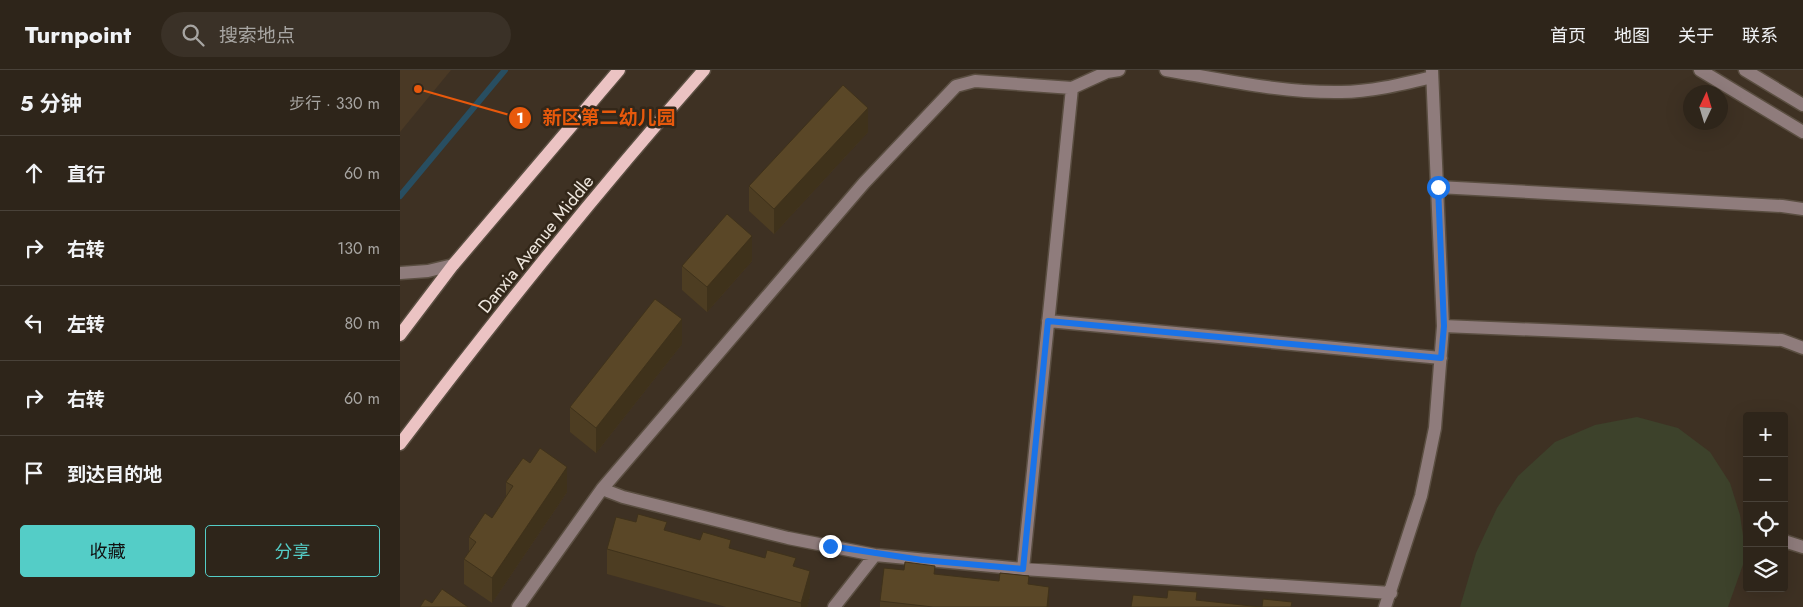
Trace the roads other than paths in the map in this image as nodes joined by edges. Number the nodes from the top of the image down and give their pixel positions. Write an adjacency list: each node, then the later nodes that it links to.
1 (619, 70): 13 (main road)
2 (704, 70): 20 (main road, Danxia Avenue Middle)
3 (1119, 70): 8 (street)
4 (1166, 70): 7 (street)
5 (1700, 70): 10 (street)
6 (1745, 70): 9 (street)
7 (1432, 74): 11 (street)
8 (1072, 88): 15 (street); 21 (street)
9 (1803, 105)
10 (1803, 132)
11 (1438, 187): 12 (street); 16 (street)
12 (1803, 210)
13 (453, 265): 14 (street); 17 (main road)
14 (400, 273)
15 (1048, 321): 19 (street); 25 (street)
16 (1444, 326): 18 (street); 19 (street)
17 (400, 335)
18 (1803, 348)
19 (1441, 358): 26 (street)
20 (400, 444)
21 (602, 489): 24 (street); 27 (street)
22 (1788, 542): 23 (street)
23 (1803, 547)
24 (875, 555): 25 (street); 28 (street)
25 (1023, 569): 26 (street)
26 (1391, 593): 29 (street)
27 (518, 607)
28 (834, 607)
29 (1385, 607)

